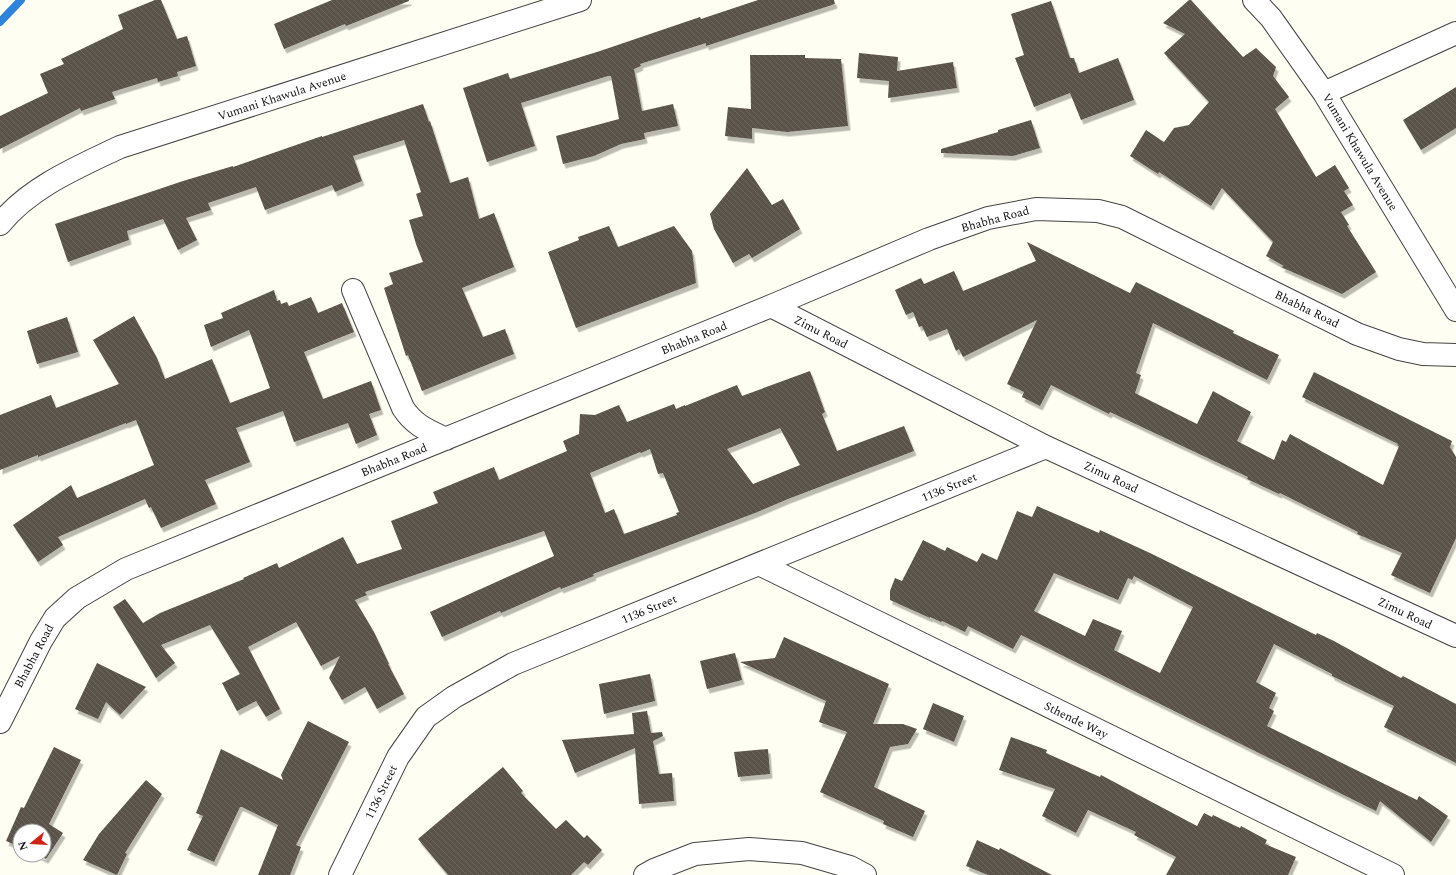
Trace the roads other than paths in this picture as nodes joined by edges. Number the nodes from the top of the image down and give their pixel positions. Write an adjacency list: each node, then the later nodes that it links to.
1 (580, 0): 5 (street, Vumani Khawula Avenue)
2 (1254, 0): 4 (street, Vumani Khawula Avenue)
3 (1456, 33): 4 (street)
4 (1324, 93): 8 (street, Vumani Khawula Avenue)
5 (0, 224)
6 (353, 290): 10 (street)
7 (771, 306): 9 (street, Bhabha Road); 10 (street, Bhabha Road); 11 (street, Zimu Road)
8 (1456, 310)
9 (1456, 355)
10 (446, 439): 14 (street, Bhabha Road)
11 (1046, 447): 12 (street, 1136 Street); 13 (street, Zimu Road)
12 (759, 564): 15 (street, 1136 Street); 18 (street, Sthende Way)
13 (1456, 636)
14 (2, 714)
15 (340, 875)
16 (645, 875): 17 (street)
17 (865, 875)
18 (1394, 875)

